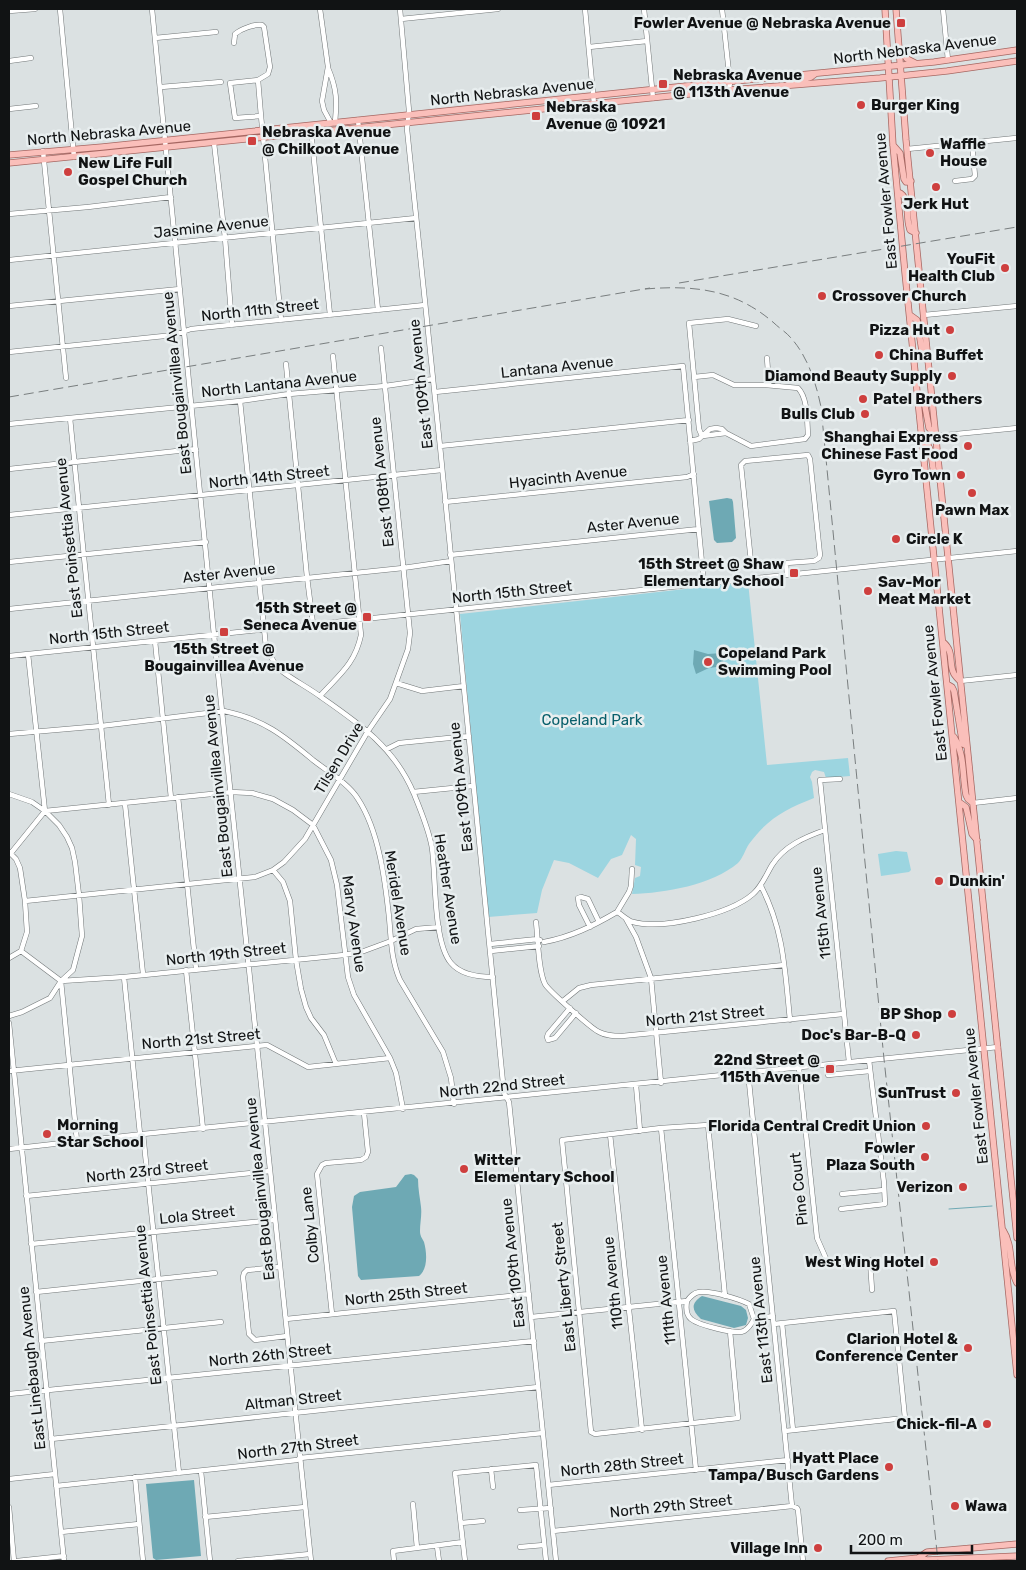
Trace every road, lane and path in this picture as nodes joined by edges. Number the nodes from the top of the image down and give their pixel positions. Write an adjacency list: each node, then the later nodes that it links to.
1 (35, 9): 13 (street)
2 (60, 9): 66 (street)
3 (152, 9): 16 (street, East Bougainvillea Avenue)
4 (320, 9): 29 (street)
5 (400, 9): 14 (street, East 109th Avenue)
6 (498, 9): 14 (street)
7 (585, 9): 19 (street)
8 (644, 9): 17 (street)
9 (722, 9): 36 (street)
10 (885, 9): 27 (main road, East Fowler Avenue)
11 (896, 9): 20 (main road, East Fowler Avenue)
12 (943, 9): 23 (street)
13 (9, 11)
14 (401, 19): 48 (street, East 109th Avenue)
15 (216, 32): 16 (street)
16 (155, 38): 38 (street, East Bougainvillea Avenue)
17 (647, 41): 19 (street); 39 (street)
18 (234, 43): 34 (street)
19 (589, 48): 42 (street)
20 (900, 49): 26 (main road); 28 (main road, East Fowler Avenue)
21 (1017, 50): 23 (main road, North Nebraska Avenue)
22 (31, 58): 24 (street)
23 (948, 60): 26 (main road, North Nebraska Avenue)
24 (9, 61)
25 (1017, 61): 31 (main road, North Nebraska Avenue)
26 (917, 64): 28 (main road, North Nebraska Avenue)
27 (888, 66): 28 (main road, North Nebraska Avenue); 30 (main road, North Nebraska Avenue); 33 (main road, East Fowler Avenue)
28 (901, 66): 32 (main road, East Fowler Avenue)
29 (328, 67): 52 (street); 52 (street)
30 (815, 73): 36 (main road, North Nebraska Avenue); 37 (main road)
31 (917, 74): 32 (main road, North Nebraska Avenue); 41 (main road)
32 (902, 76): 33 (main road, North Nebraska Avenue); 41 (main road, East Fowler Avenue)
33 (889, 77): 37 (main road, North Nebraska Avenue); 64 (main road, East Fowler Avenue)
34 (258, 80): 49 (street); 49 (street)
35 (221, 82): 38 (street)
36 (730, 82): 39 (main road, North Nebraska Avenue); 40 (street)
37 (783, 86): 40 (main road, North Nebraska Avenue)
38 (160, 87): 61 (street, East Bougainvillea Avenue)
39 (655, 89): 42 (main road, North Nebraska Avenue); 43 (main road)
40 (729, 90): 43 (main road, North Nebraska Avenue)
41 (903, 91): 67 (main road, East Fowler Avenue)
42 (594, 96): 44 (street); 46 (main road, North Nebraska Avenue)
43 (656, 97): 44 (main road, North Nebraska Avenue)
44 (594, 104): 50 (main road, North Nebraska Avenue)
45 (36, 106): 47 (street)
46 (475, 108): 48 (main road, North Nebraska Avenue); 50 (main road)
47 (9, 109)
48 (408, 115): 51 (main road, North Nebraska Avenue); 53 (street, East 109th Avenue)
49 (261, 116): 56 (street)
50 (476, 116): 53 (main road, North Nebraska Avenue)
51 (358, 120): 52 (main road, North Nebraska Avenue); 55 (street)
52 (333, 123): 54 (main road, North Nebraska Avenue)
53 (407, 123): 55 (main road, North Nebraska Avenue); 79 (street, East 109th Avenue)
54 (310, 125): 56 (main road, North Nebraska Avenue); 58 (street)
55 (359, 128): 58 (main road, North Nebraska Avenue); 80 (street)
56 (262, 130): 57 (main road, North Nebraska Avenue); 59 (street)
57 (235, 133): 61 (main road, North Nebraska Avenue); 62 (main road)
58 (311, 133): 59 (main road, North Nebraska Avenue); 81 (street)
59 (262, 138): 62 (main road, North Nebraska Avenue); 82 (street)
60 (1016, 138): 63 (street)
61 (166, 140): 65 (street, East Bougainvillea Avenue); 66 (main road, North Nebraska Avenue)
62 (214, 143): 65 (main road, North Nebraska Avenue); 84 (street)
63 (972, 143): 67 (street); 74 (street)
64 (893, 145): 73 (main road); 75 (main road, East Fowler Avenue)
65 (166, 148): 70 (main road, North Nebraska Avenue); 76 (street, East Bougainvillea Avenue)
66 (73, 149): 68 (main road, North Nebraska Avenue); 70 (street)
67 (907, 149): 73 (main road, East Fowler Avenue)
68 (43, 151): 69 (main road, North Nebraska Avenue); 71 (street)
69 (9, 155)
70 (74, 156): 71 (main road, North Nebraska Avenue)
71 (44, 159): 72 (main road, North Nebraska Avenue); 77 (street)
72 (9, 163)
73 (910, 181): 83 (main road, East Fowler Avenue)
74 (955, 181)
75 (898, 192): 83 (main road); 94 (main road, East Fowler Avenue)
76 (171, 197): 77 (street); 85 (street, East Bougainvillea Avenue)
77 (50, 210): 78 (street); 86 (street)
78 (9, 214)
79 (416, 218): 80 (street, Jasmine Avenue); 90 (street, East 109th Avenue)
80 (369, 223): 81 (street, Jasmine Avenue); 93 (street)
81 (320, 228): 82 (street, Jasmine Avenue); 95 (street)
82 (273, 233): 84 (street, Jasmine Avenue); 97 (street)
83 (916, 233): 96 (main road, East Fowler Avenue)
84 (225, 238): 85 (street, Jasmine Avenue); 98 (street)
85 (175, 243): 86 (street, Jasmine Avenue); 88 (street, East Bougainvillea Avenue)
86 (54, 255): 87 (street, Jasmine Avenue); 89 (street)
87 (9, 260)
88 (180, 288): 89 (street); 100 (street, East Bougainvillea Avenue)
89 (59, 301): 91 (street); 101 (street)
90 (425, 305): 93 (street, North 11th Street); 110 (street, East 109th Avenue)
91 (9, 306)
92 (1017, 306): 96 (street)
93 (378, 310): 95 (street, North 11th Street)
94 (910, 314): 105 (main road); 116 (main road, East Fowler Avenue)
95 (330, 315): 97 (street, North 11th Street)
96 (924, 316): 105 (main road, East Fowler Avenue)
97 (282, 320): 98 (street, North 11th Street)
98 (232, 325): 100 (street, North 11th Street)
99 (756, 326): 108 (street)
100 (184, 331): 101 (street, North 11th Street); 118 (street, East Bougainvillea Avenue)
101 (63, 347): 103 (street, North 11th Street); 109 (street)
102 (381, 348): 112 (street, East 108th Avenue)
103 (9, 352)
104 (333, 356): 113 (street)
105 (928, 357): 124 (main road, East Fowler Avenue)
106 (767, 358): 111 (street)
107 (286, 364): 115 (street)
108 (694, 377): 111 (street); 123 (street)
109 (66, 378)
110 (433, 379): 112 (street, North Lantana Avenue); 114 (street, East 109th Avenue)
111 (769, 385): 123 (street)
112 (384, 386): 113 (street, North Lantana Avenue); 133 (street, East 108th Avenue)
113 (336, 390): 115 (street, North Lantana Avenue); 134 (street)
114 (435, 392): 120 (street, Lantana Avenue); 127 (street, East 109th Avenue)
115 (289, 394): 117 (street, North Lantana Avenue); 136 (street)
116 (918, 395): 124 (main road); 125 (main road, East Fowler Avenue)
117 (240, 401): 118 (street, North Lantana Avenue); 137 (street, Heather Avenue)
118 (192, 406): 119 (street, North Lantana Avenue); 128 (street, East Bougainvillea Avenue)
119 (70, 418): 121 (street, North Lantana Avenue); 129 (street, East Poinsettia Avenue)
120 (689, 420): 126 (street); 127 (street)
121 (9, 424)
122 (1017, 428): 124 (street)
123 (702, 436): 126 (street)
124 (936, 436): 135 (main road, East Fowler Avenue)
125 (922, 439): 135 (main road); 148 (main road, East Fowler Avenue)
126 (690, 441): 132 (street)
127 (440, 446): 131 (street, East 109th Avenue)
128 (196, 449): 129 (street); 138 (street, East Bougainvillea Avenue)
129 (74, 462): 130 (street); 140 (street, East Poinsettia Avenue)
130 (9, 469)
131 (442, 470): 133 (street, North 14th Street); 139 (street, East 109th Avenue)
132 (694, 474): 139 (street, Hyacinth Avenue); 142 (street)
133 (394, 476): 134 (street, North 14th Street); 152 (street, East 108th Avenue)
134 (344, 481): 136 (street, North 14th Street); 153 (street)
135 (940, 481): 147 (main road, East Fowler Avenue)
136 (298, 486): 137 (street, North 14th Street); 155 (street)
137 (250, 491): 138 (street, North 14th Street); 156 (street, Heather Avenue)
138 (201, 496): 140 (street, North 14th Street); 143 (street, East Bougainvillea Avenue)
139 (445, 502): 146 (street, East 109th Avenue)
140 (79, 508): 141 (street, North 14th Street); 145 (street, East Poinsettia Avenue)
141 (9, 515)
142 (699, 529): 146 (street, Aster Avenue); 157 (street)
143 (206, 542): 145 (street); 158 (street, East Bougainvillea Avenue)
144 (1017, 551): 147 (street, North 15th Street)
145 (84, 554): 150 (street); 159 (street, East Poinsettia Avenue)
146 (450, 554): 149 (street, East 109th Avenue)
147 (948, 558): 148 (street, North 15th Street); 173 (main road, East Fowler Avenue)
148 (934, 560): 154 (street, North 15th Street); 168 (main road, East Fowler Avenue)
149 (451, 561): 152 (street, Aster Avenue); 161 (street, East 109th Avenue)
150 (9, 562)
151 (786, 563): 151 (street); 154 (street)
152 (402, 568): 153 (street, Aster Avenue); 162 (street, East 108th Avenue)
153 (354, 573): 155 (street, Aster Avenue); 163 (street)
154 (787, 575): 157 (street, North 15th Street)
155 (307, 577): 156 (street, Aster Avenue); 164 (street)
156 (258, 583): 158 (street, Aster Avenue); 165 (street, Heather Avenue)
157 (704, 584): 161 (street, North 15th Street)
158 (210, 588): 159 (street, Aster Avenue); 166 (street, East Bougainvillea Avenue)
159 (88, 600): 160 (street, Aster Avenue); 169 (street, East Poinsettia Avenue)
160 (9, 608)
161 (456, 610): 162 (street, North 15th Street); 176 (street, East 109th Avenue)
162 (408, 614): 163 (street, North 15th Street); 174 (street, Tilsen Drive)
163 (360, 619): 164 (street, North 15th Street); 177 (street)
164 (313, 624): 165 (street, North 15th Street)
165 (264, 629): 166 (street, North 15th Street); 177 (street, Heather Avenue)
166 (214, 635): 167 (street, North 15th Street); 178 (street, East Bougainvillea Avenue)
167 (155, 641): 169 (street, North 15th Street); 179 (street)
168 (943, 642): 173 (main road); 175 (main road, East Fowler Avenue)
169 (92, 647): 170 (street, North 15th Street); 180 (street, East Poinsettia Avenue)
170 (28, 654): 171 (street, North 15th Street); 182 (street)
171 (9, 656)
172 (1017, 675): 173 (street)
173 (960, 681): 186 (main road, East Fowler Avenue)
174 (396, 683): 176 (street); 181 (street, Tilsen Drive)
175 (947, 684): 184 (main road, East Fowler Avenue); 186 (main road)
176 (464, 686): 185 (street, East 109th Avenue)
177 (320, 696): 181 (street, Heather Avenue)
178 (224, 712): 179 (street, Meridel Avenue); 189 (street, Meridel Avenue); 191 (street, East Bougainvillea Avenue)
179 (164, 718): 180 (street, Meridel Avenue); 195 (street)
180 (101, 726): 182 (street, Meridel Avenue); 200 (street, East Poinsettia Avenue)
181 (368, 731): 187 (street, Heather Avenue); 189 (street, Tilsen Drive)
182 (36, 732): 183 (street, Meridel Avenue); 201 (street)
183 (9, 734)
184 (952, 735): 197 (main road, East Fowler Avenue); 198 (main road)
185 (469, 736): 187 (street); 190 (street, East 109th Avenue)
186 (967, 746): 198 (main road, East Fowler Avenue)
187 (387, 749): 192 (street, Heather Avenue)
188 (840, 779): 203 (street, 115th Avenue)
189 (339, 781): 202 (street, Tilsen Drive); 221 (street, Meridel Avenue)
190 (473, 786): 192 (street); 223 (street, East 109th Avenue)
191 (231, 792): 194 (street, Marvy Avenue); 202 (street, Marvy Avenue); 208 (street, East Bougainvillea Avenue)
192 (413, 792): 218 (street, Heather Avenue)
193 (9, 794): 201 (street)
194 (178, 797): 195 (street, Marvy Avenue); 209 (street)
195 (172, 798): 199 (street, Marvy Avenue)
196 (1017, 798): 198 (street)
197 (959, 802): 204 (main road); 249 (main road, East Fowler Avenue)
198 (973, 803): 204 (main road, East Fowler Avenue)
199 (125, 804): 200 (street, Marvy Avenue); 211 (street)
200 (109, 805): 201 (street, Marvy Avenue)
201 (45, 811): 205 (street); 212 (street)
202 (313, 825): 207 (street, Tilsen Drive); 227 (street, Marvy Avenue)
203 (825, 830): 210 (street); 242 (street, 115th Avenue)
204 (977, 840): 248 (main road, East Fowler Avenue)
205 (10, 853): 213 (street)
206 (632, 869): 214 (street)
207 (273, 870): 208 (street, Tilsen Drive); 229 (street)
208 (240, 878): 209 (street, Tilsen Drive); 230 (street, East Bougainvillea Avenue)
209 (187, 884): 211 (street, Tilsen Drive); 232 (street)
210 (761, 886): 215 (street); 231 (street)
211 (134, 889): 212 (street, Tilsen Drive); 234 (street)
212 (79, 895): 213 (street, Tilsen Drive); 238 (street)
213 (25, 900): 225 (street)
214 (617, 912): 215 (street); 217 (street)
215 (626, 919): 237 (street)
216 (536, 922): 220 (street, North 21st Street)
217 (599, 922): 219 (street); 219 (street)
218 (439, 927): 221 (street, North 19th Street); 236 (street, Heather Avenue)
219 (590, 927): 222 (street)
220 (538, 939): 222 (street); 223 (street); 224 (street, North 21st Street)
221 (391, 942): 227 (street, North 19th Street); 265 (street, Meridel Avenue)
222 (544, 942): 224 (street)
223 (490, 944): 226 (street, East 109th Avenue)
224 (539, 947): 226 (street); 239 (street, North 21st Street)
225 (21, 951): 228 (street); 238 (street)
226 (491, 952): 236 (street, East 109th Avenue)
227 (344, 954): 229 (street, North 19th Street); 252 (street, Marvy Avenue)
228 (9, 958)
229 (296, 960): 230 (street, North 19th Street); 255 (street)
230 (249, 964): 232 (street, North 19th Street); 247 (street, East Bougainvillea Avenue)
231 (784, 965): 237 (street); 244 (street)
232 (196, 969): 233 (street, North 19th Street)
233 (186, 970): 234 (street, North 19th Street); 250 (street)
234 (143, 974): 235 (street, North 19th Street)
235 (124, 977): 238 (street, North 19th Street); 251 (street, East Poinsettia Avenue)
236 (493, 977): 264 (street, East 109th Avenue)
237 (651, 978): 239 (street); 246 (street)
238 (61, 981): 243 (street); 256 (street)
239 (563, 1001): 240 (street, North 21st Street)
240 (570, 1008): 241 (street, North 21st Street); 241 (street)
241 (576, 1013): 246 (street, North 21st Street)
242 (844, 1014): 244 (street, North 21st Street); 254 (street, 115th Avenue)
243 (9, 1016)
244 (790, 1020): 246 (street, North 21st Street)
245 (9, 1023): 258 (street, East Linebaugh Avenue)
246 (656, 1032): 262 (street)
247 (258, 1046): 250 (street, North 21st Street); 255 (street, North 21st Street); 268 (street, East Bougainvillea Avenue)
248 (998, 1047): 249 (street, North 22nd Street); 286 (main road, East Fowler Avenue)
249 (984, 1048): 253 (street, North 22nd Street); 284 (main road, East Fowler Avenue)
250 (195, 1053): 251 (street, North 21st Street); 269 (street)
251 (132, 1058): 256 (street, North 21st Street); 272 (street, East Poinsettia Avenue)
252 (390, 1058): 255 (street, North 21st Street); 266 (street, Marvy Avenue)
253 (869, 1060): 254 (street, North 22nd Street); 259 (street)
254 (849, 1062): 257 (street, North 22nd Street)
255 (336, 1064)
256 (69, 1065): 258 (street, North 21st Street); 274 (street)
257 (799, 1068): 260 (street, North 22nd Street); 292 (street, Pine Court)
258 (11, 1070): 275 (street, East Linebaugh Avenue)
259 (870, 1071): 261 (street); 279 (street)
260 (748, 1072): 262 (street, North 22nd Street); 301 (street, East 113th Avenue)
261 (828, 1075)
262 (661, 1083): 263 (street, North 22nd Street)
263 (636, 1085): 264 (street, North 22nd Street); 271 (street)
264 (507, 1098): 265 (street, North 22nd Street); 294 (street, East 109th Avenue)
265 (454, 1104): 266 (street, North 22nd Street)
266 (403, 1109): 267 (street, North 22nd Street)
267 (364, 1113): 268 (street, North 22nd Street); 300 (street, Colby Lane)
268 (265, 1122): 269 (street, North 22nd Street); 277 (street, East Bougainvillea Avenue)
269 (203, 1128): 272 (street, North 22nd Street)
270 (661, 1128): 271 (street); 295 (street); 297 (street, 111th Avenue)
271 (640, 1131): 273 (street)
272 (141, 1134): 274 (street, North 22nd Street); 278 (street, East Poinsettia Avenue)
273 (610, 1134): 298 (street, 110th Avenue); 299 (street, East Liberty Street)
274 (77, 1141): 275 (street, North 22nd Street)
275 (21, 1148): 276 (street, North 22nd Street); 281 (street, East Linebaugh Avenue)
276 (9, 1149)
277 (270, 1171): 278 (street, North 23rd Street); 283 (street, East Bougainvillea Avenue)
278 (148, 1184): 281 (street, North 23rd Street); 285 (street, East Poinsettia Avenue)
279 (884, 1190): 280 (street); 282 (street)
280 (842, 1194)
281 (26, 1196): 287 (street, East Linebaugh Avenue)
282 (841, 1209)
283 (275, 1220): 285 (street, Lola Street); 288 (street, East Bougainvillea Avenue)
284 (1002, 1228): 291 (main road); 314 (main road, East Fowler Avenue)
285 (153, 1232): 287 (street, Lola Street); 290 (street, East Poinsettia Avenue)
286 (1017, 1238)
287 (31, 1244): 293 (street, East Linebaugh Avenue)
288 (280, 1267): 303 (street, East Bougainvillea Avenue); 310 (street)
289 (216, 1272): 290 (street)
290 (158, 1280): 293 (street); 308 (street, East Poinsettia Avenue)
291 (1017, 1283)
292 (872, 1290)
293 (36, 1292): 311 (street, East Linebaugh Avenue)
294 (529, 1294): 300 (street, North 25th Street); 302 (street, East 109th Avenue)
295 (725, 1296): 296 (street); 304 (street)
296 (686, 1301): 297 (street); 309 (street)
297 (678, 1302): 298 (street); 320 (street, 111th Avenue)
298 (628, 1306): 299 (street); 322 (street, 110th Avenue)
299 (579, 1312): 302 (street); 322 (street, East Liberty Street)
300 (332, 1314): 303 (street, North 25th Street)
301 (773, 1316): 304 (street); 307 (street, East 113th Avenue)
302 (532, 1317): 312 (street, East 109th Avenue)
303 (286, 1319): 310 (street, East Bougainvillea Avenue)
304 (754, 1319): 309 (street)
305 (221, 1322): 308 (street)
306 (782, 1323): 307 (street); 323 (street); 323 (street)
307 (774, 1324): 324 (street, East 113th Avenue)
308 (163, 1329): 311 (street); 315 (street, East Poinsettia Avenue)
309 (730, 1331): 320 (street)
310 (287, 1336): 313 (street, East Bougainvillea Avenue)
311 (41, 1341): 317 (street, East Linebaugh Avenue)
312 (534, 1341): 313 (street, North 26th Street); 316 (street, East 109th Avenue)
313 (290, 1366): 315 (street, North 26th Street); 319 (street, East Bougainvillea Avenue)
314 (1017, 1375)
315 (168, 1378): 317 (street, North 26th Street); 321 (street, East Poinsettia Avenue)
316 (538, 1387): 319 (street, Altman Street); 325 (street, East 109th Avenue)
317 (47, 1391): 318 (street, North 26th Street); 326 (street, East Linebaugh Avenue)
318 (9, 1394)
319 (296, 1413): 321 (street, Altman Street); 327 (street, East Bougainvillea Avenue)
320 (691, 1424): 322 (street); 330 (street, 111th Avenue)
321 (174, 1426): 326 (street, Altman Street); 332 (street, East Poinsettia Avenue)
322 (642, 1430)
323 (793, 1430): 324 (street)
324 (785, 1431): 328 (street, East 113th Avenue)
325 (543, 1433): 327 (street, North 27th Street); 336 (street, East 109th Avenue)
326 (52, 1439): 333 (street, East Linebaugh Avenue)
327 (300, 1458): 331 (street, North 27th Street); 342 (street, East Bougainvillea Avenue)
328 (788, 1460): 330 (street, North 28th Street); 340 (street, East 113th Avenue)
329 (491, 1469): 338 (street); 345 (street); 348 (street)
330 (696, 1470): 336 (street, North 28th Street)
331 (201, 1471): 332 (street, North 27th Street); 346 (street)
332 (179, 1473): 334 (street, North 27th Street)
333 (55, 1474): 335 (street); 337 (street, East Linebaugh Avenue)
334 (135, 1477): 337 (street, North 27th Street); 349 (street)
335 (9, 1479)
336 (548, 1485): 343 (street, East 109th Avenue)
337 (56, 1486): 351 (street, East Linebaugh Avenue)
338 (492, 1487)
339 (413, 1504): 357 (street)
340 (792, 1506): 350 (street, North 29th Street); 372 (street, East 113th Avenue)
341 (9, 1507): 362 (street)
342 (305, 1507): 346 (street); 358 (street, East Bougainvillea Avenue)
343 (551, 1508): 345 (street); 350 (street, East 109th Avenue)
344 (520, 1510): 345 (street)
345 (540, 1510): 353 (street)
346 (205, 1517): 364 (street)
347 (483, 1521): 348 (street)
348 (461, 1523): 352 (street)
349 (139, 1524): 351 (street); 363 (street)
350 (553, 1530): 371 (street, East 109th Avenue)
351 (61, 1532): 361 (street, East Linebaugh Avenue)
352 (463, 1542): 355 (street); 369 (street)
353 (544, 1544): 356 (street); 370 (street)
354 (1017, 1544): 360 (main road)
355 (437, 1546): 357 (street); 368 (street)
356 (520, 1547)
357 (418, 1548): 367 (street)
358 (310, 1554): 365 (street); 366 (street, East Bougainvillea Avenue)
359 (1017, 1556): 360 (main road)
360 (918, 1558): 373 (main road)
361 (64, 1559): 362 (street)
362 (16, 1561)
363 (143, 1561)
364 (210, 1561)
365 (238, 1561)
366 (311, 1561)
367 (394, 1561)
368 (439, 1561)
369 (465, 1561)
370 (546, 1561)
371 (556, 1561)
372 (803, 1561)
373 (888, 1561)

